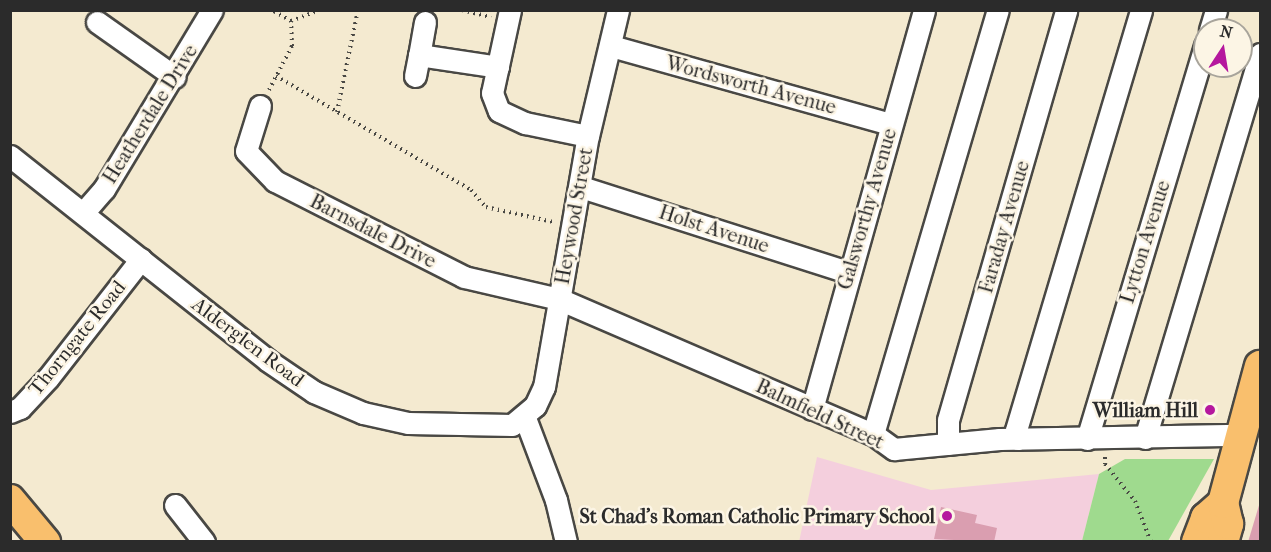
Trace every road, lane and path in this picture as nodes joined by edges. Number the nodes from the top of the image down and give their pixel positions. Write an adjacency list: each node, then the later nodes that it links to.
1 (212, 10): 21 (street, Heatherdale Drive)
2 (272, 10): 13 (path)
3 (320, 10): 13 (path)
4 (358, 10): 24 (path)
5 (462, 10): 11 (path)
6 (618, 10): 15 (street, Heywood Street)
7 (924, 10): 25 (street, Galsworthy Avenue)
8 (998, 10): 38 (street)
9 (1066, 10): 43 (street, Faraday Avenue)
10 (1141, 10): 42 (street)
11 (509, 15): 18 (street)
12 (97, 21): 21 (street)
13 (291, 21): 19 (path)
14 (425, 22): 17 (street)
15 (611, 46): 25 (street, Wordsworth Avenue); 26 (street, Heywood Street)
16 (1260, 54): 41 (street)
17 (420, 55): 18 (street); 20 (street)
18 (498, 68): 26 (street)
19 (276, 76): 23 (path); 24 (path)
20 (415, 76)
21 (175, 77): 29 (street, Heatherdale Drive)
22 (1196, 78): 40 (street, Lytton Avenue)
23 (260, 106): 33 (street, Barnsdale Drive)
24 (337, 111): 30 (path)
25 (891, 124): 32 (street, Galsworthy Avenue)
26 (588, 136): 28 (street, Heywood Street)
27 (10, 156): 29 (street, Alderglen Road)
28 (581, 187): 30 (street, Heywood Street); 32 (street, Holst Avenue)
29 (83, 213): 31 (street, Alderglen Road)
30 (571, 226): 33 (street, Heywood Street)
31 (141, 259): 36 (street, Thorngate Road); 37 (street, Alderglen Road)
32 (848, 272): 35 (street, Galsworthy Avenue)
33 (559, 299): 35 (street, Balmfield Street); 37 (street, Heywood Street)
34 (1259, 373): 39 (highway)
35 (812, 409): 38 (street, Balmfield Street)
36 (10, 412)
37 (525, 418): 49 (street)
38 (873, 434): 43 (street, Balmfield Street)
39 (1241, 435): 41 (street, Balmfield Street); 44 (highway)
40 (1096, 438): 41 (street, Balmfield Street); 42 (street, Balmfield Street); 50 (path)
41 (1145, 438)
42 (1018, 439): 43 (street, Balmfield Street)
43 (948, 444)
44 (1223, 503): 51 (highway); 52 (highway)
45 (175, 506): 48 (street)
46 (14, 510): 47 (highway)
47 (45, 542)
48 (204, 542)
49 (566, 542)
50 (1151, 542)
51 (1197, 542)
52 (1223, 542)

